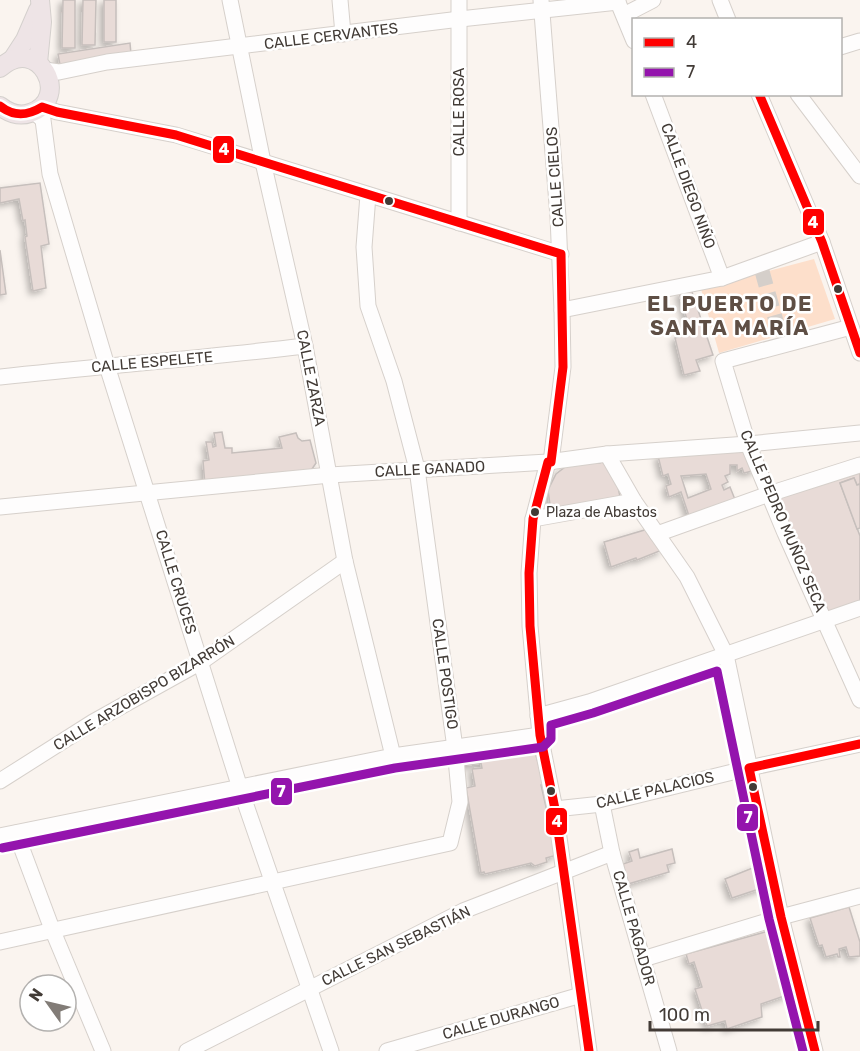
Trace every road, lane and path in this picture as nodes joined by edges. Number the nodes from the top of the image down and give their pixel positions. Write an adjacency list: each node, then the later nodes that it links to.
1 (230, 0): 15 (street, CALLE ZARZA)
2 (340, 0): 11 (street)
3 (459, 0): 10 (street, CALLE ROSA)
4 (653, 0): 8 (street)
5 (720, 0): 9 (street)
6 (40, 3): 16 (main road); 17 (main road)
7 (542, 6): 8 (street, CALLE CERVANTES); 10 (street, CALLE CERVANTES); 29 (street, CALLE CIELOS)
8 (620, 6): 12 (street)
9 (727, 18)
10 (460, 19): 11 (street, CALLE CERVANTES); 26 (street, CALLE ROSA)
11 (343, 34): 15 (street, CALLE CERVANTES)
12 (632, 38)
13 (860, 41): 14 (street)
14 (842, 46)
15 (239, 47): 17 (street, CALLE CERVANTES); 23 (street, CALLE ZARZA)
16 (6, 64): 17 (main road)
17 (41, 67): 22 (main road)
18 (654, 96): 31 (street, CALLE DIEGO NIÑO)
19 (760, 96): 27 (street)
20 (800, 96): 24 (street)
21 (0, 106): 22 (main road)
22 (38, 109): 23 (street); 38 (street, CALLE CRUCES)
23 (263, 162): 25 (street); 36 (street, CALLE ZARZA)
24 (860, 176)
25 (368, 195): 26 (street); 45 (street, CALLE POSTIGO)
26 (459, 223): 29 (street)
27 (822, 242): 28 (street); 33 (street)
28 (799, 250): 30 (street); 31 (street)
29 (561, 254): 32 (street, CALLE CIELOS)
30 (762, 271)
31 (722, 278): 32 (street)
32 (562, 310): 43 (street, CALLE CIELOS)
33 (851, 327): 34 (street, CALLE PEDRO MUÑOZ SECA); 37 (street)
34 (830, 333): 35 (street); 41 (street, CALLE PEDRO MUÑOZ SECA)
35 (781, 339)
36 (305, 346): 38 (street, CALLE ESPELETE); 46 (street, CALLE ZARZA)
37 (860, 353)
38 (107, 366): 39 (street, CALLE ESPELETE); 47 (street, CALLE CRUCES)
39 (0, 377)
40 (860, 433): 41 (street, CALLE GANADO)
41 (748, 444): 42 (street, CALLE GANADO); 48 (street, CALLE PEDRO MUÑOZ SECA)
42 (607, 454): 43 (street, CALLE GANADO); 49 (street)
43 (550, 462): 45 (street, CALLE GANADO); 51 (street, CALLE CIELOS)
44 (860, 465): 48 (street)
45 (417, 469): 46 (street, CALLE GANADO); 62 (street, CALLE POSTIGO)
46 (330, 476): 47 (street, CALLE GANADO); 53 (street, CALLE ZARZA)
47 (148, 493): 50 (street, CALLE GANADO); 57 (street, CALLE CRUCES)
48 (769, 494): 52 (street); 55 (street, CALLE PEDRO MUÑOZ SECA)
49 (634, 501): 51 (street); 52 (street)
50 (0, 507)
51 (533, 519): 59 (street, CALLE CIELOS)
52 (657, 534): 56 (street)
53 (345, 561): 57 (street, CALLE ARZOBISPO BIZARRÓN); 63 (street, CALLE ZARZA)
54 (860, 608): 55 (street)
55 (825, 620): 56 (street); 58 (street, CALLE PEDRO MUÑOZ SECA)
56 (726, 655): 59 (street); 64 (street)
57 (201, 662): 65 (street, CALLE ARZOBISPO BIZARRÓN); 66 (street, CALLE CRUCES)
58 (860, 700)
59 (538, 716): 60 (street, CALLE CIELOS)
60 (540, 735): 62 (street); 68 (street, CALLE CIELOS)
61 (860, 744): 64 (street, CALLE PALACIOS)
62 (455, 748): 63 (street); 73 (street, CALLE POSTIGO)
63 (393, 756): 66 (street)
64 (749, 768): 67 (street, CALLE PALACIOS); 75 (street)
65 (1, 779)
66 (240, 788): 69 (street); 73 (street, CALLE CRUCES)
67 (602, 804): 68 (street, CALLE PALACIOS); 71 (street, CALLE PAGADOR)
68 (555, 809): 72 (street, CALLE CIELOS)
69 (16, 833): 70 (street); 76 (street)
70 (0, 836)
71 (612, 853): 72 (street, CALLE SAN SEBASTIÁN); 78 (street, CALLE PAGADOR)
72 (564, 873): 79 (street, CALLE SAN SEBASTIÁN); 80 (street, CALLE CIELOS)
73 (273, 883): 76 (street, CALLE POSTIGO); 79 (street, CALLE CRUCES)
74 (860, 896): 75 (street)
75 (781, 917): 78 (street); 87 (street)
76 (52, 929): 77 (street, CALLE POSTIGO); 82 (street)
77 (0, 942)
78 (643, 959): 86 (street, CALLE PAGADOR)
79 (308, 990): 83 (street, CALLE SAN SEBASTIÁN); 84 (street, CALLE CRUCES)
80 (581, 996): 81 (street, CALLE DURANGO); 85 (street, CALLE CIELOS)
81 (397, 1050)
82 (104, 1051)
83 (187, 1051)
84 (331, 1051)
85 (589, 1051)
86 (669, 1051)
87 (815, 1051)

